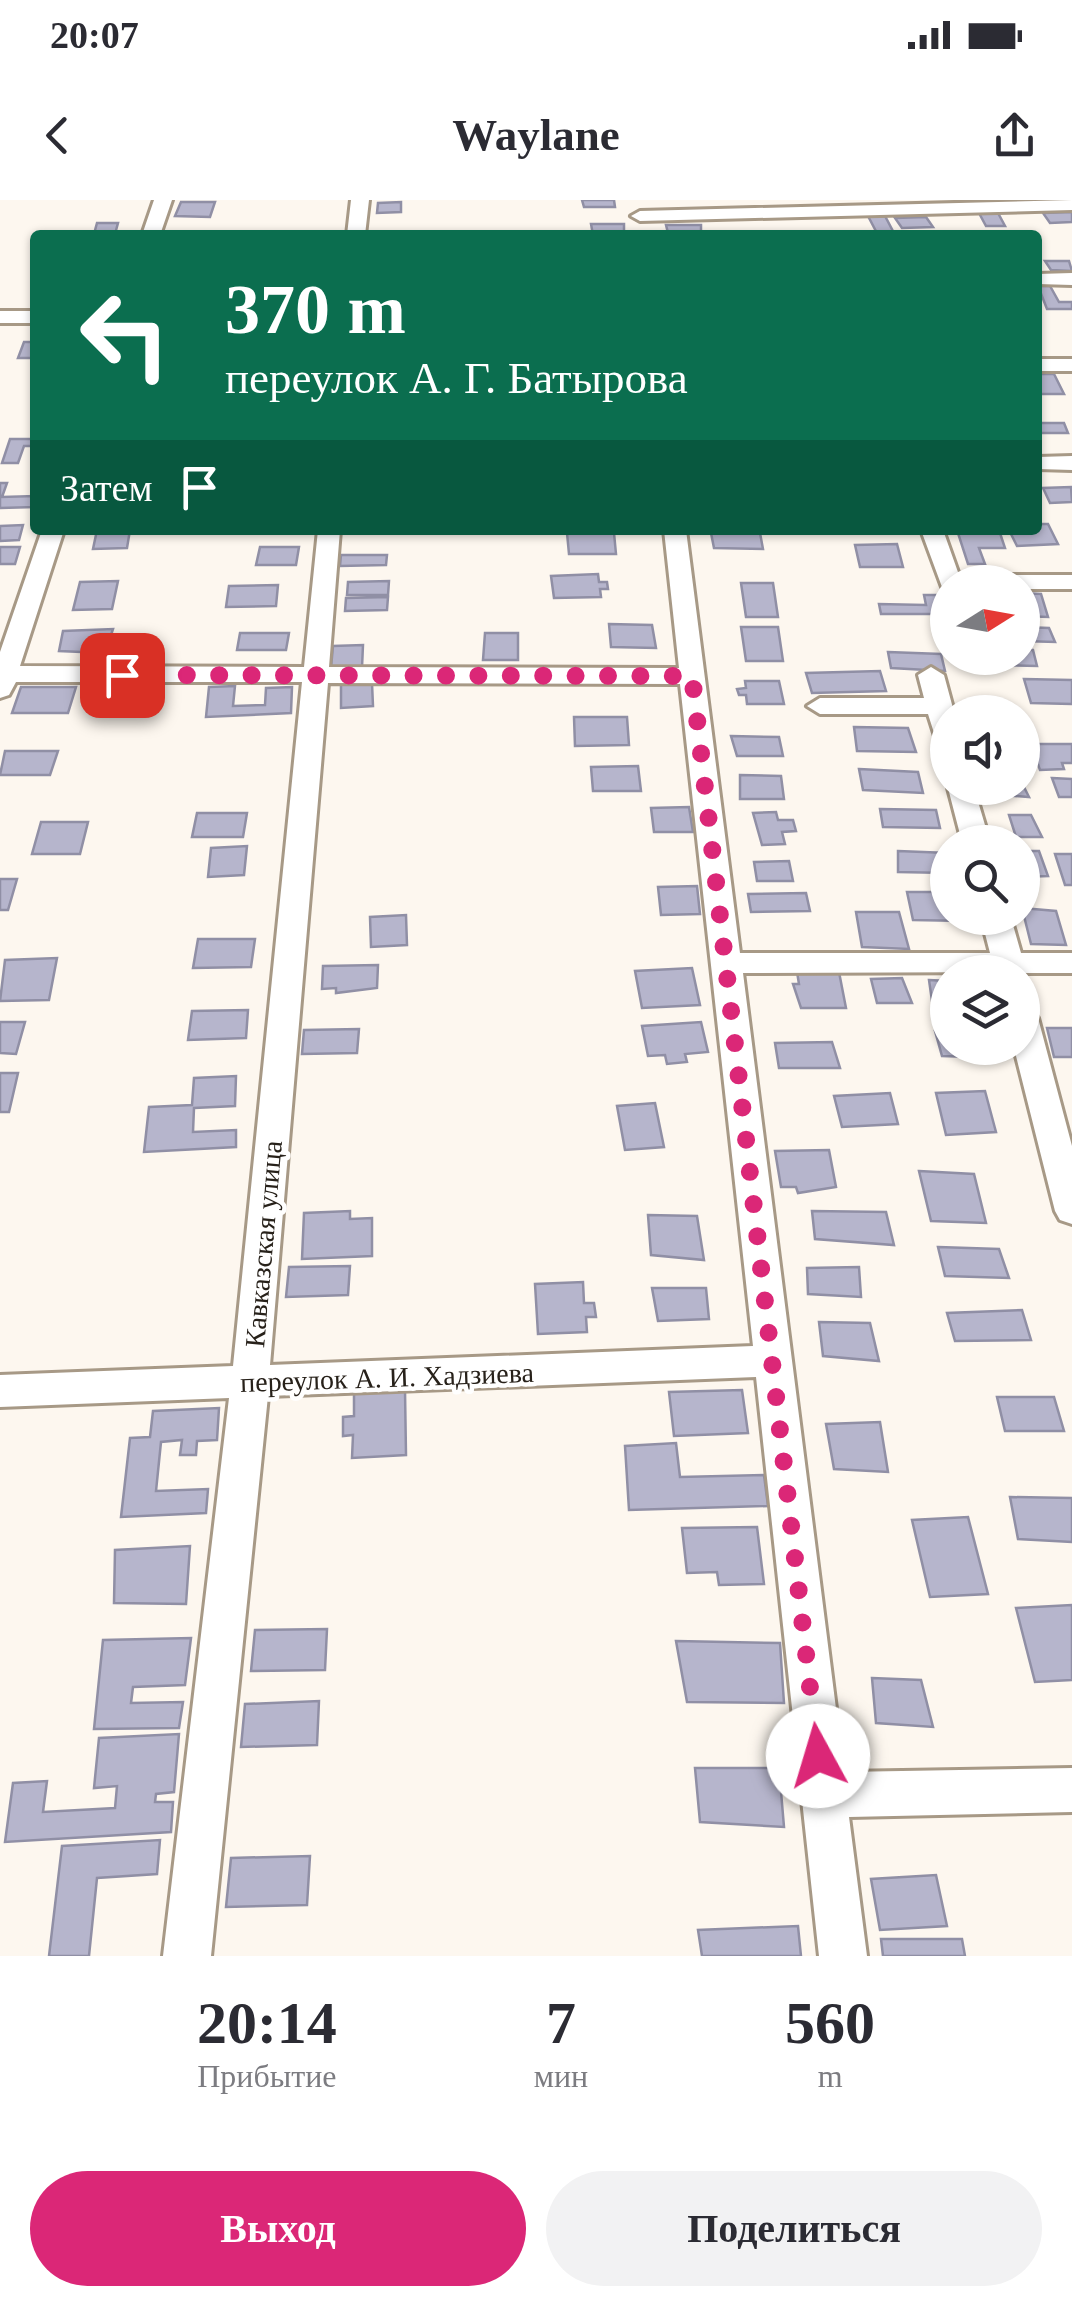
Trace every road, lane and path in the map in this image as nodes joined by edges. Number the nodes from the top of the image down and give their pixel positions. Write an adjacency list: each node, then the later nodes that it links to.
1 (162, 200): 6 (street)
2 (360, 200): 7 (street)
3 (817, 205): 4 (street); 5 (street); 8 (street)
4 (1072, 205)
5 (638, 208)
6 (153, 230)
7 (357, 230)
8 (825, 230)
9 (1072, 279): 10 (street)
10 (1042, 280)
11 (0, 317): 12 (street)
12 (30, 317)
13 (1042, 365): 14 (street)
14 (1072, 365)
15 (1042, 462): 16 (street)
16 (1072, 462)
17 (52, 535): 26 (street)
18 (328, 535): 25 (street, Кавказская улица)
19 (676, 535): 24 (street)
20 (934, 535): 21 (street)
21 (944, 565)
22 (1040, 587): 23 (street)
23 (1069, 589)
24 (692, 676): 25 (street); 29 (street)
25 (316, 677): 26 (street); 36 (street, Кавказская улица)
26 (3, 682)
27 (820, 706): 28 (street)
28 (930, 706)
29 (728, 963): 32 (street); 35 (street)
30 (1072, 964): 31 (street)
31 (1040, 966)
32 (930, 967)
33 (1035, 1065): 34 (street)
34 (1069, 1192)
35 (774, 1361): 36 (street, переулок А. И. Хадзиева); 39 (street)
36 (250, 1384): 37 (street, переулок А. И. Хадзиева); 40 (street, Кавказская улица)
37 (0, 1391)
38 (1072, 1790): 39 (street)
39 (823, 1795): 41 (street)
40 (187, 1956)
41 (842, 1956)

